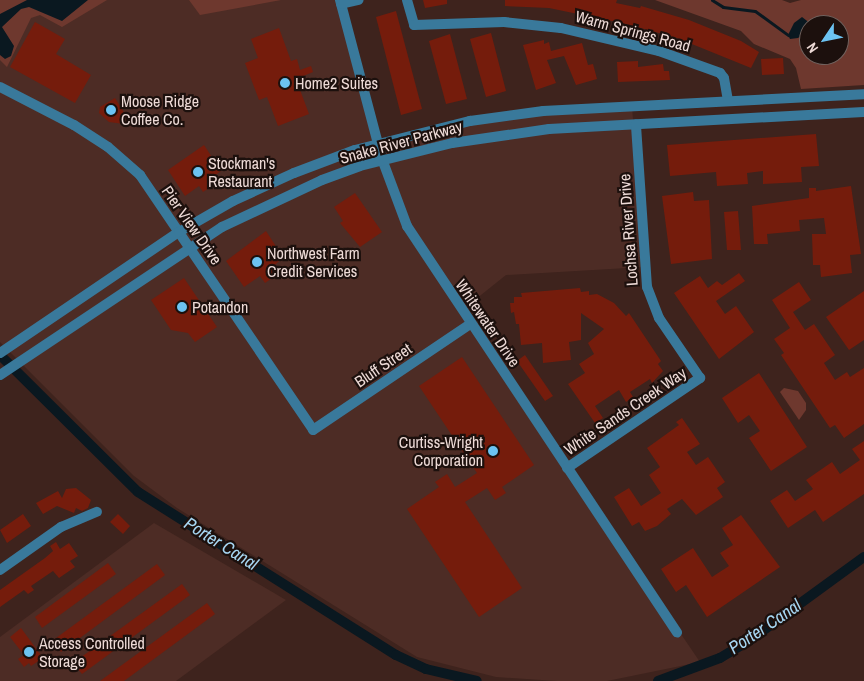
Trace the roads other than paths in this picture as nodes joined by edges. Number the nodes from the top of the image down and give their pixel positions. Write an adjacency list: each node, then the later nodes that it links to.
1 (359, 0): 3 (street)
2 (407, 0): 6 (street, Warm Springs Road)
3 (341, 2): 9 (street, Whitewater Drive)
4 (0, 87): 11 (street, Pier View Drive)
5 (864, 94): 6 (street, Snake River Parkway)
6 (728, 100): 9 (street, Snake River Parkway)
7 (864, 112): 8 (street, Snake River Parkway)
8 (636, 124): 10 (street, Snake River Parkway); 16 (street, Lochsa River Drive)
9 (378, 144): 10 (street, Whitewater Drive); 11 (street, Snake River Parkway)
10 (382, 160): 12 (street, Snake River Parkway); 13 (street, Whitewater Drive)
11 (180, 232): 12 (street, Pier View Drive); 14 (street, Snake River Parkway)
12 (190, 246): 15 (street, Snake River Parkway); 17 (street, Pier View Drive)
13 (470, 324): 17 (street, Bluff Street); 18 (street, Whitewater Drive)
14 (4, 350)
15 (2, 373)
16 (700, 378): 18 (street, White Sands Creek Way)
17 (312, 430)
18 (567, 468): 21 (street, Whitewater Drive)
19 (97, 512): 20 (street)
20 (0, 570)
21 (677, 632)

